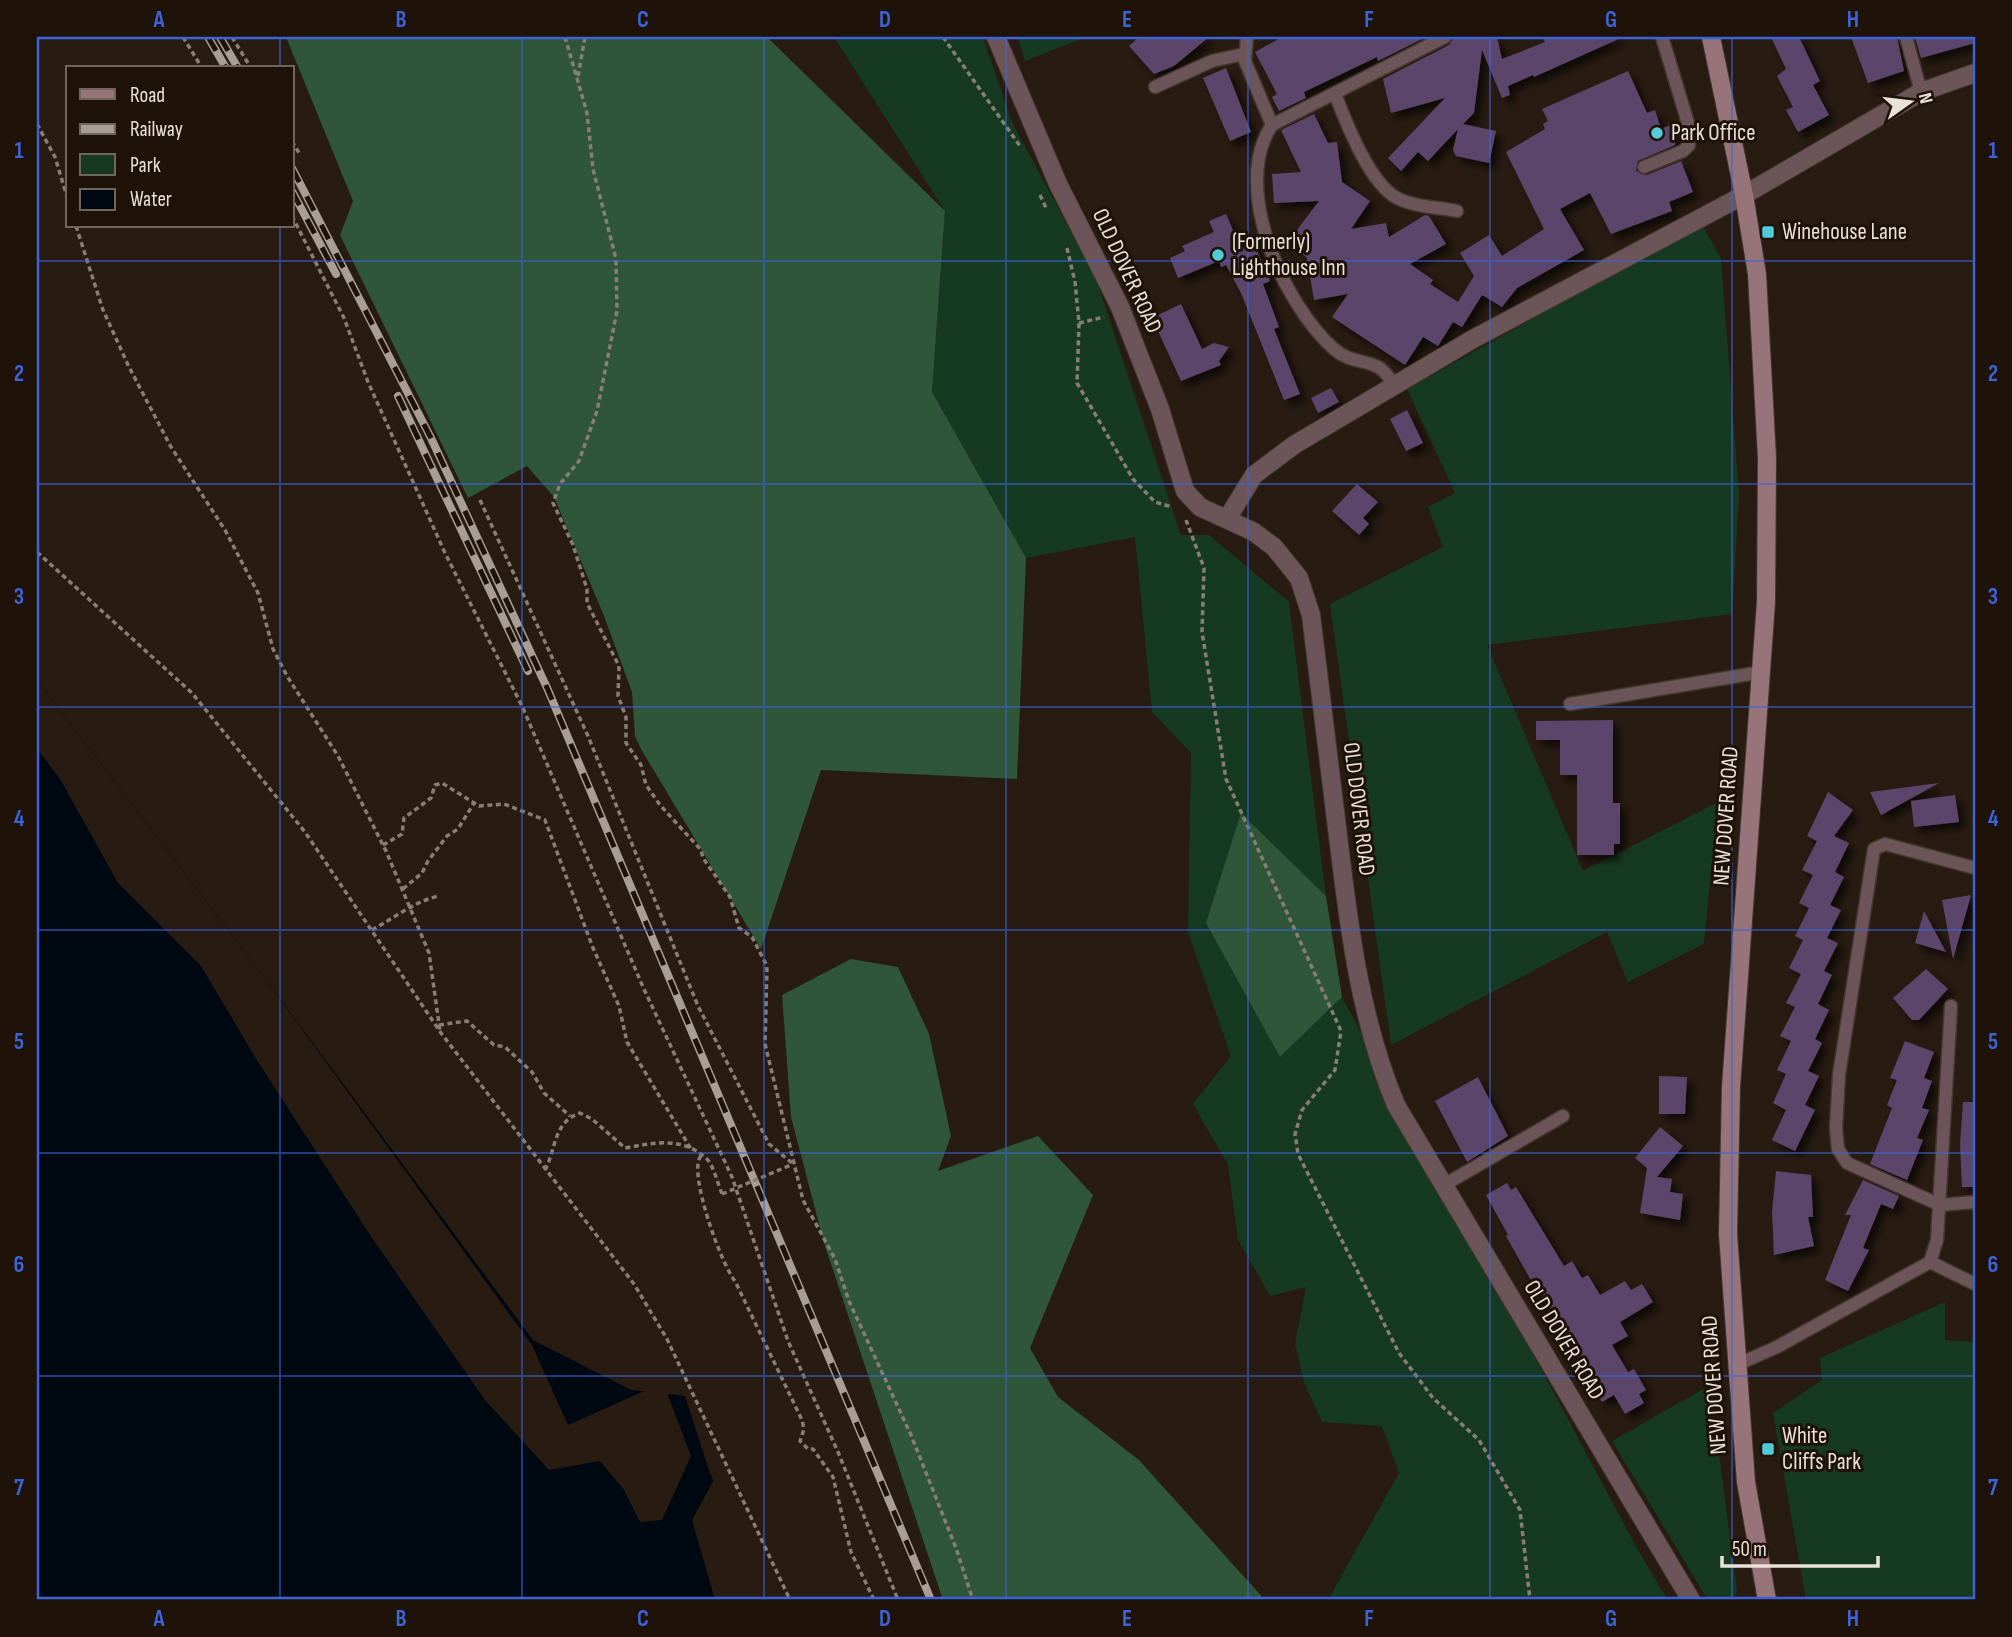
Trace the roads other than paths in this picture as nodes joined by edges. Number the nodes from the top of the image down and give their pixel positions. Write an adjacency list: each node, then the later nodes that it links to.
1 (996, 37): 17 (street, OLD DOVER ROAD)
2 (1247, 37): 7 (lane)
3 (1445, 37): 11 (lane)
4 (1662, 37): 13 (lane)
5 (1711, 37): 14 (main road, NEW DOVER ROAD)
6 (1906, 37): 10 (lane)
7 (1244, 54): 9 (lane); 12 (lane)
8 (1975, 73): 10 (street)
9 (1155, 87)
10 (1921, 92): 14 (street)
11 (1335, 94): 12 (lane); 15 (lane)
12 (1272, 125): 16 (lane)
13 (1644, 167)
14 (1744, 195): 16 (street); 18 (main road, NEW DOVER ROAD)
15 (1457, 211)
16 (1396, 387): 17 (street)
17 (1227, 519): 23 (street, OLD DOVER ROAD)
18 (1762, 672): 19 (lane); 28 (main road, NEW DOVER ROAD)
19 (1570, 704)
20 (1975, 868): 25 (lane)
21 (1951, 1006): 25 (lane)
22 (1563, 1116): 23 (lane)
23 (1444, 1185): 29 (street, OLD DOVER ROAD)
24 (1975, 1202): 25 (lane)
25 (1940, 1205): 26 (lane)
26 (1930, 1262): 27 (lane); 28 (lane)
27 (1975, 1284)
28 (1736, 1365): 30 (main road, NEW DOVER ROAD)
29 (1692, 1600)
30 (1767, 1600)

